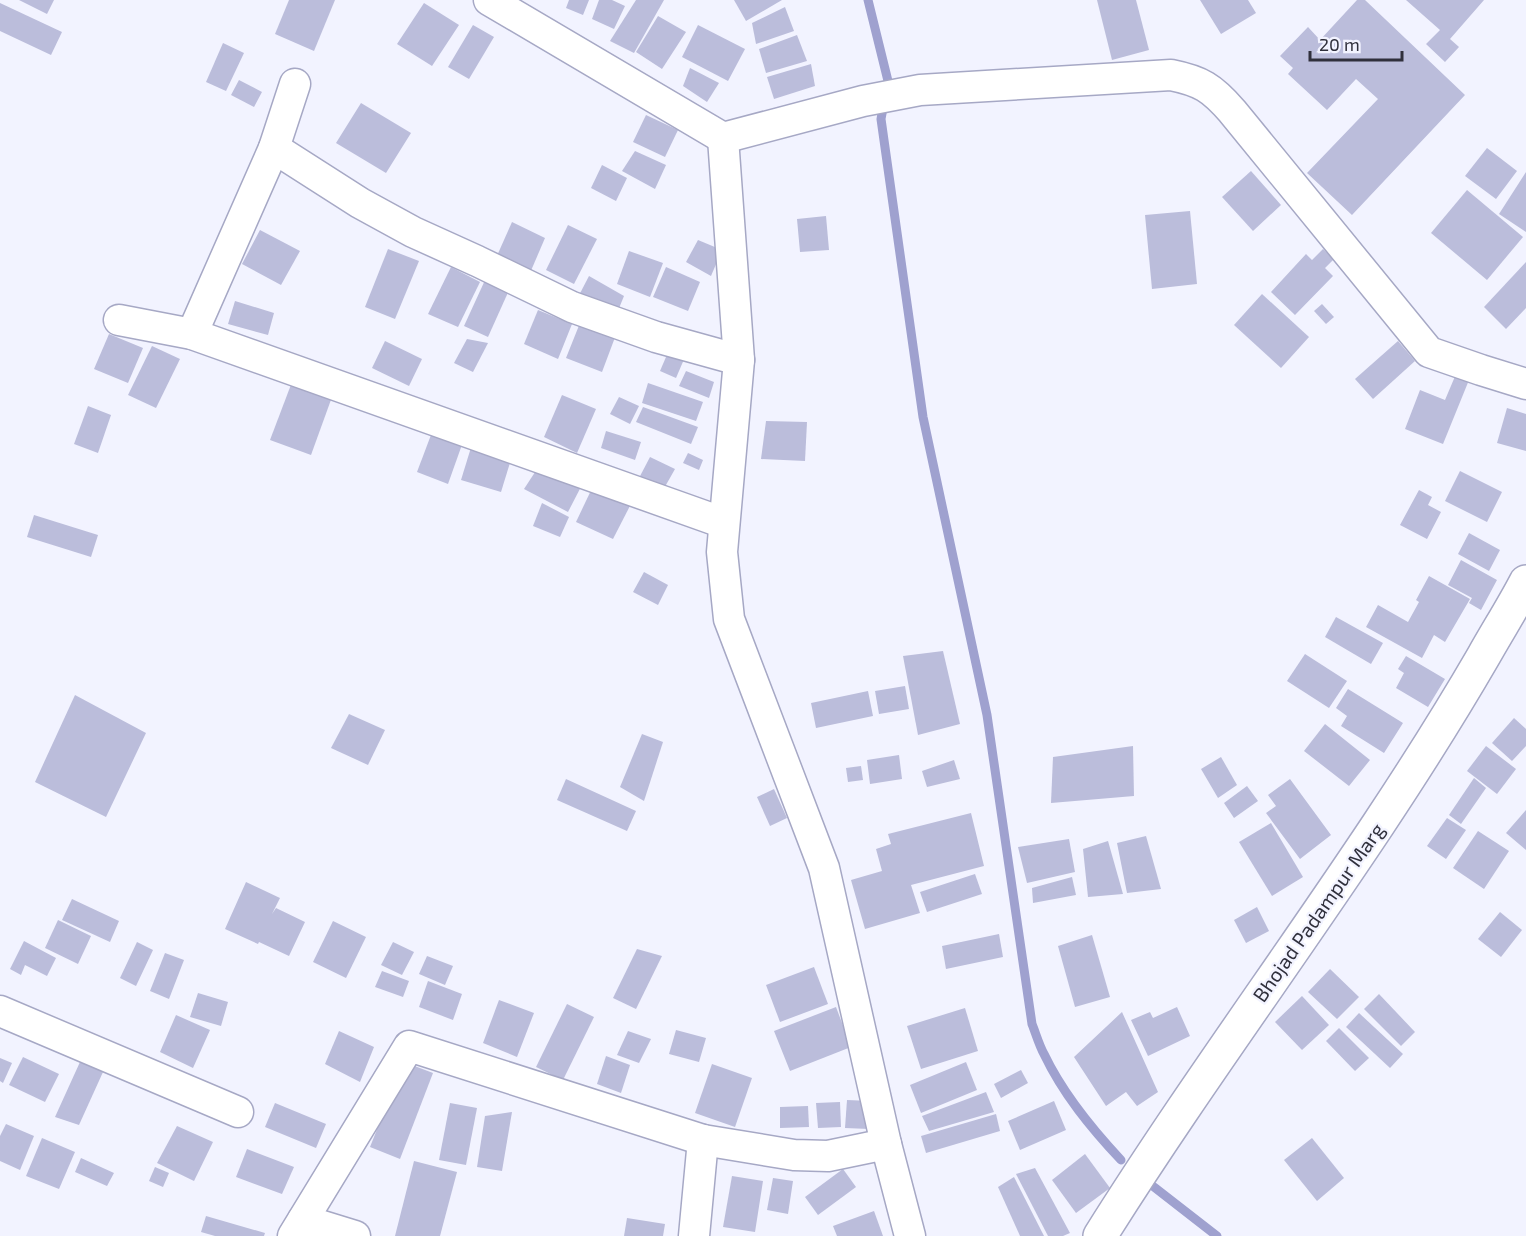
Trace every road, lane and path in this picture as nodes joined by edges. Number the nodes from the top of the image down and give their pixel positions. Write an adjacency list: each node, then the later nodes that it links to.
1 (489, 0): 3 (street)
2 (295, 84): 4 (street)
3 (723, 138): 7 (street); 8 (street)
4 (274, 148): 6 (street); 7 (street)
5 (120, 320): 6 (street)
6 (192, 334): 9 (street)
7 (739, 360): 9 (street)
8 (1526, 384)
9 (724, 523): 14 (street)
10 (1526, 582): 19 (street, Bhojad Padampur Marg)
11 (0, 1011): 12 (street)
12 (238, 1112)
13 (703, 1140): 14 (street); 15 (street); 17 (street)
14 (886, 1144): 18 (street)
15 (298, 1228): 16 (street)
16 (355, 1236)
17 (694, 1236)
18 (910, 1236)
19 (1100, 1236)

